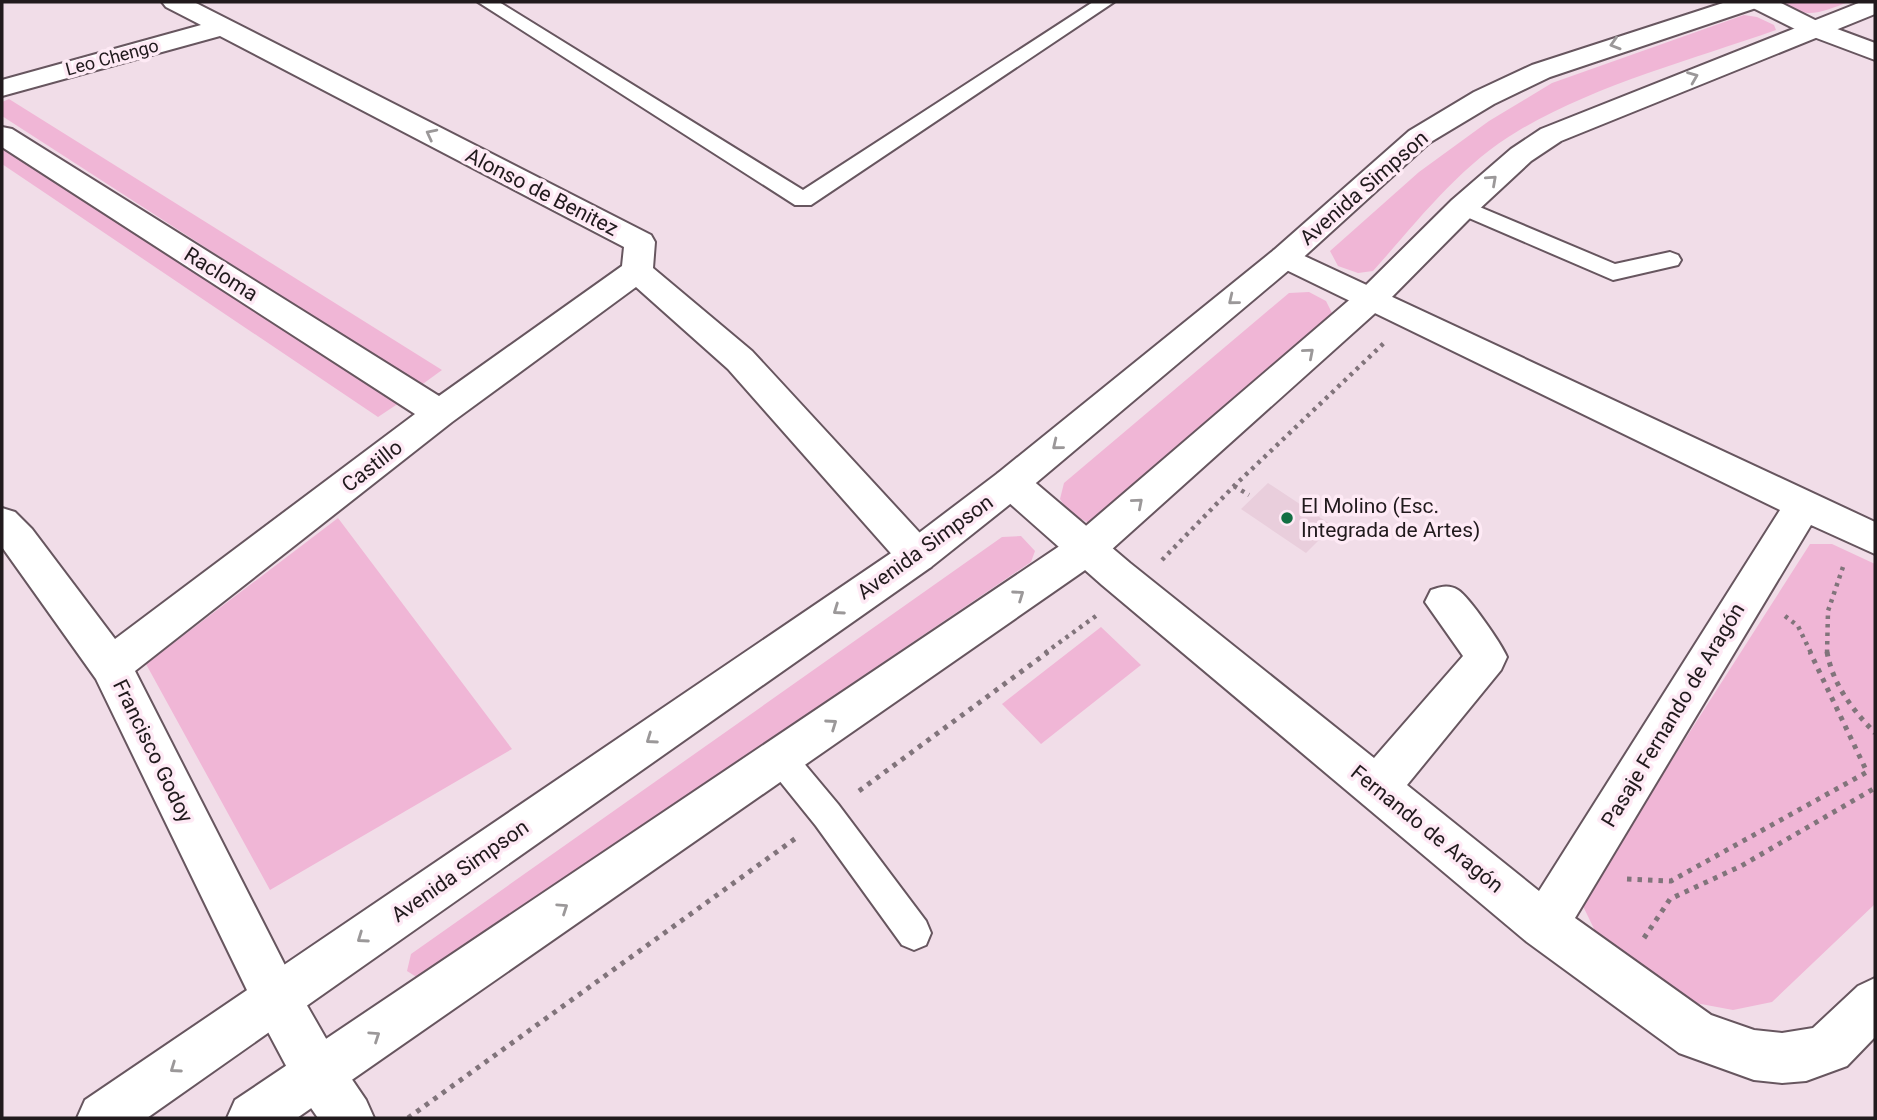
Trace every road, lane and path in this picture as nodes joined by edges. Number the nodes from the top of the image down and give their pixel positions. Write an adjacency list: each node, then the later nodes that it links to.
1 (175, 2): 7 (street, Alonso de Benitez)
2 (487, 2): 3 (lane)
3 (1105, 2)
4 (1750, 2): 13 (street, Avenida Simpson, one-way to 13)
5 (1760, 2): 8 (street)
6 (1875, 5): 8 (street)
7 (223, 27): 10 (street, Leo Chengo); 15 (street, Alonso de Benitez, one-way to 7)
8 (1812, 28): 9 (street); 12 (street, one-way to 8)
9 (1875, 52)
10 (2, 88)
11 (2, 135): 18 (street, Racloma)
12 (1463, 206): 14 (lane); 16 (street)
13 (1285, 257): 16 (street); 19 (street, Avenida Simpson, one-way to 19)
14 (1670, 260)
15 (636, 271): 18 (street, Castillo); 26 (street)
16 (1372, 298): 17 (street); 25 (street, one-way to 16)
17 (1411, 317): 20 (path); 22 (street)
18 (440, 413): 30 (street, Castillo)
19 (1011, 483): 25 (street, Fernando de Aragón); 26 (street, Avenida Simpson)
20 (1234, 486): 21 (path); 27 (path)
21 (1249, 495)
22 (1803, 506): 24 (street); 28 (street, Pasaje Fernando de Aragón)
23 (2, 523): 30 (street, Francisco Godoy)
24 (1868, 536): 31 (path)
25 (1087, 548): 27 (street, Fernando de Aragón); 32 (street, one-way to 25)
26 (917, 556): 40 (street, Avenida Simpson, one-way to 40)
27 (1135, 588): 33 (street, Fernando de Aragón); 35 (path)
28 (1750, 589): 36 (street, Pasaje Fernando de Aragón); 36 (path)
29 (1445, 602): 33 (street)
30 (111, 666): 40 (street, Francisco Godoy)
31 (1875, 733)
32 (781, 759): 35 (lane); 42 (street, one-way to 32)
33 (1377, 787): 37 (street, Fernando de Aragón)
34 (1875, 788): 39 (path)
35 (827, 815): 38 (lane); 46 (path)
36 (1574, 877): 37 (street, Pasaje Fernando de Aragón)
37 (1544, 925): 39 (street, Fernando de Aragón)
38 (914, 933)
39 (1617, 980): 41 (street, Fernando de Aragón)
40 (276, 998): 42 (street, Francisco Godoy); 43 (street, Avenida Simpson, one-way to 43)
41 (1875, 1003)
42 (318, 1074): 44 (street); 45 (street, Francisco Godoy)
43 (103, 1118)
44 (253, 1118)
45 (348, 1118)
46 (408, 1118)

